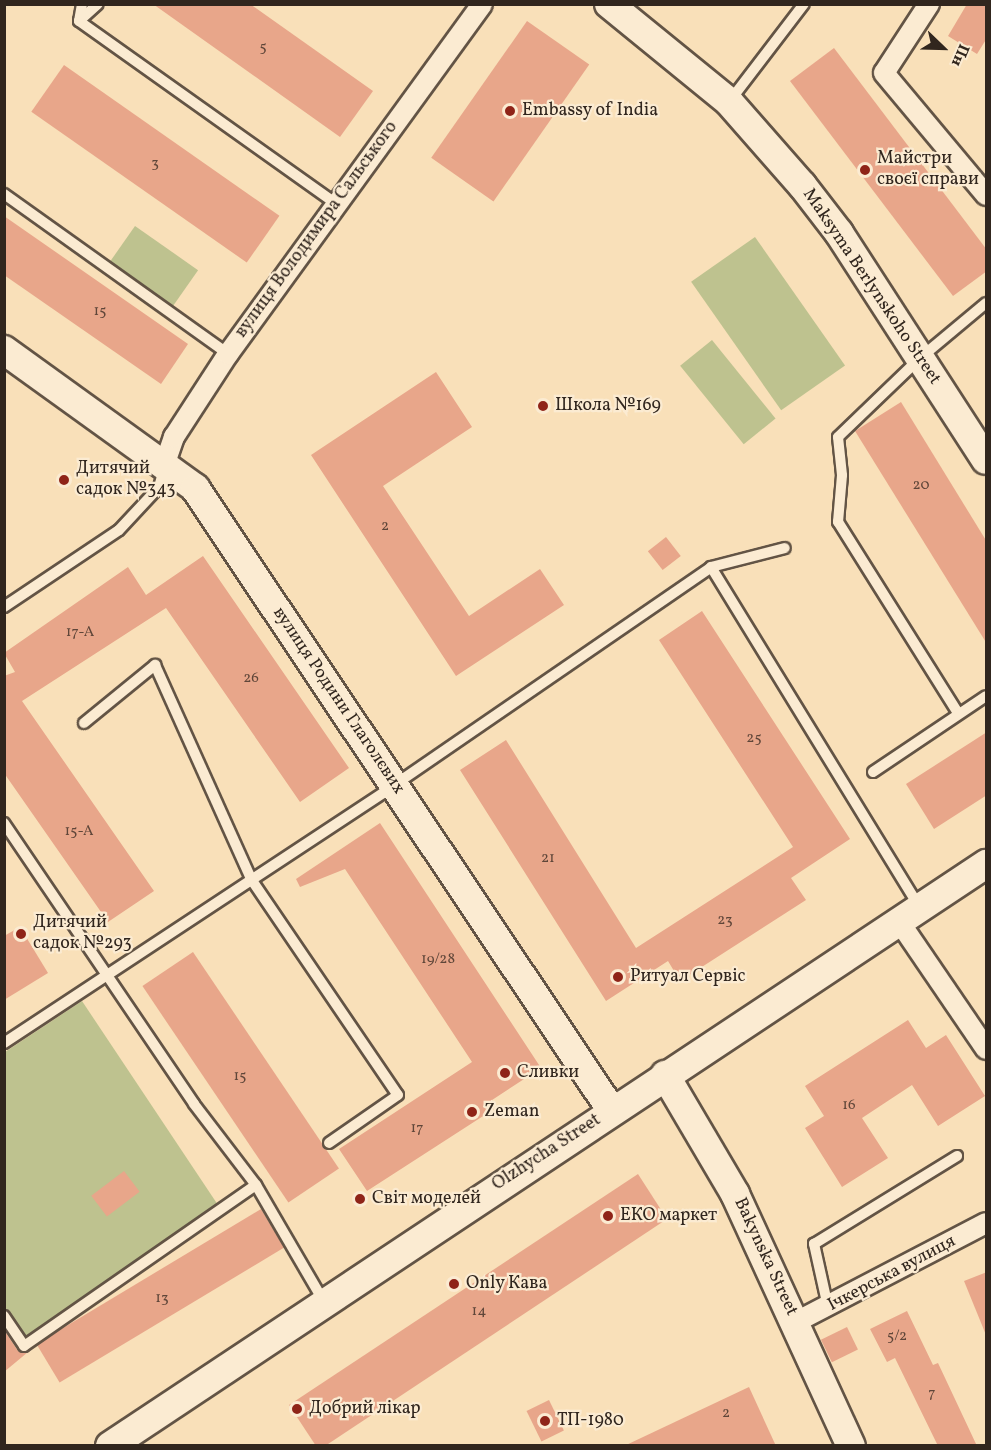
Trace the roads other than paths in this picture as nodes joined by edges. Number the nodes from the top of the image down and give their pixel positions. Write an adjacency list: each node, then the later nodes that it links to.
1 (82, 4): 7 (lane)
2 (98, 4): 7 (lane)
3 (482, 4): 11 (street, вулиця Володимира Сальського)
4 (609, 4): 8 (street, Maksyma Berlynskoho Street)
5 (804, 4): 8 (lane)
6 (930, 4): 10 (street)
7 (79, 21): 11 (lane)
8 (729, 102): 15 (street, Maksyma Berlynskoho Street)
9 (4, 194): 14 (lane)
10 (987, 195)
11 (335, 203): 14 (street, вулиця Володимира Сальського)
12 (987, 303): 15 (lane)
13 (4, 350): 17 (street, вулиця Родини Глаголєвих)
14 (228, 354): 17 (street, вулиця Володимира Сальського)
15 (919, 359): 16 (street, Maksyma Berlynskoho Street); 22 (lane)
16 (987, 460)
17 (165, 463): 20 (lane); 25 (street, вулиця Родини Глаголєвих)
18 (785, 548): 19 (lane)
19 (711, 567): 25 (lane); 29 (lane)
20 (4, 607)
21 (987, 696): 22 (lane)
22 (958, 712): 24 (lane)
23 (84, 723): 28 (lane)
24 (873, 772)
25 (395, 784): 28 (lane); 34 (street, вулиця Родини Глаголєвих)
26 (4, 823): 30 (lane)
27 (987, 864): 29 (street, Olzhycha Street)
28 (251, 879): 30 (lane); 35 (lane)
29 (909, 913): 32 (street); 33 (street, Olzhycha Street)
30 (108, 976): 31 (lane); 37 (lane)
31 (4, 1043)
32 (987, 1049)
33 (665, 1075): 34 (street, Olzhycha Street); 42 (street, Bakynska Street)
34 (612, 1110): 39 (street, Olzhycha Street)
35 (329, 1143)
36 (957, 1156): 40 (lane)
37 (256, 1185): 39 (lane); 41 (lane)
38 (987, 1223): 40 (street, Ічкерська вулиця)
39 (324, 1302): 43 (street, Olzhycha Street)
40 (828, 1308): 42 (street, Ічкерська вулиця)
41 (4, 1316)
42 (796, 1322): 44 (street, Bakynska Street)
43 (110, 1446)
44 (851, 1446)

